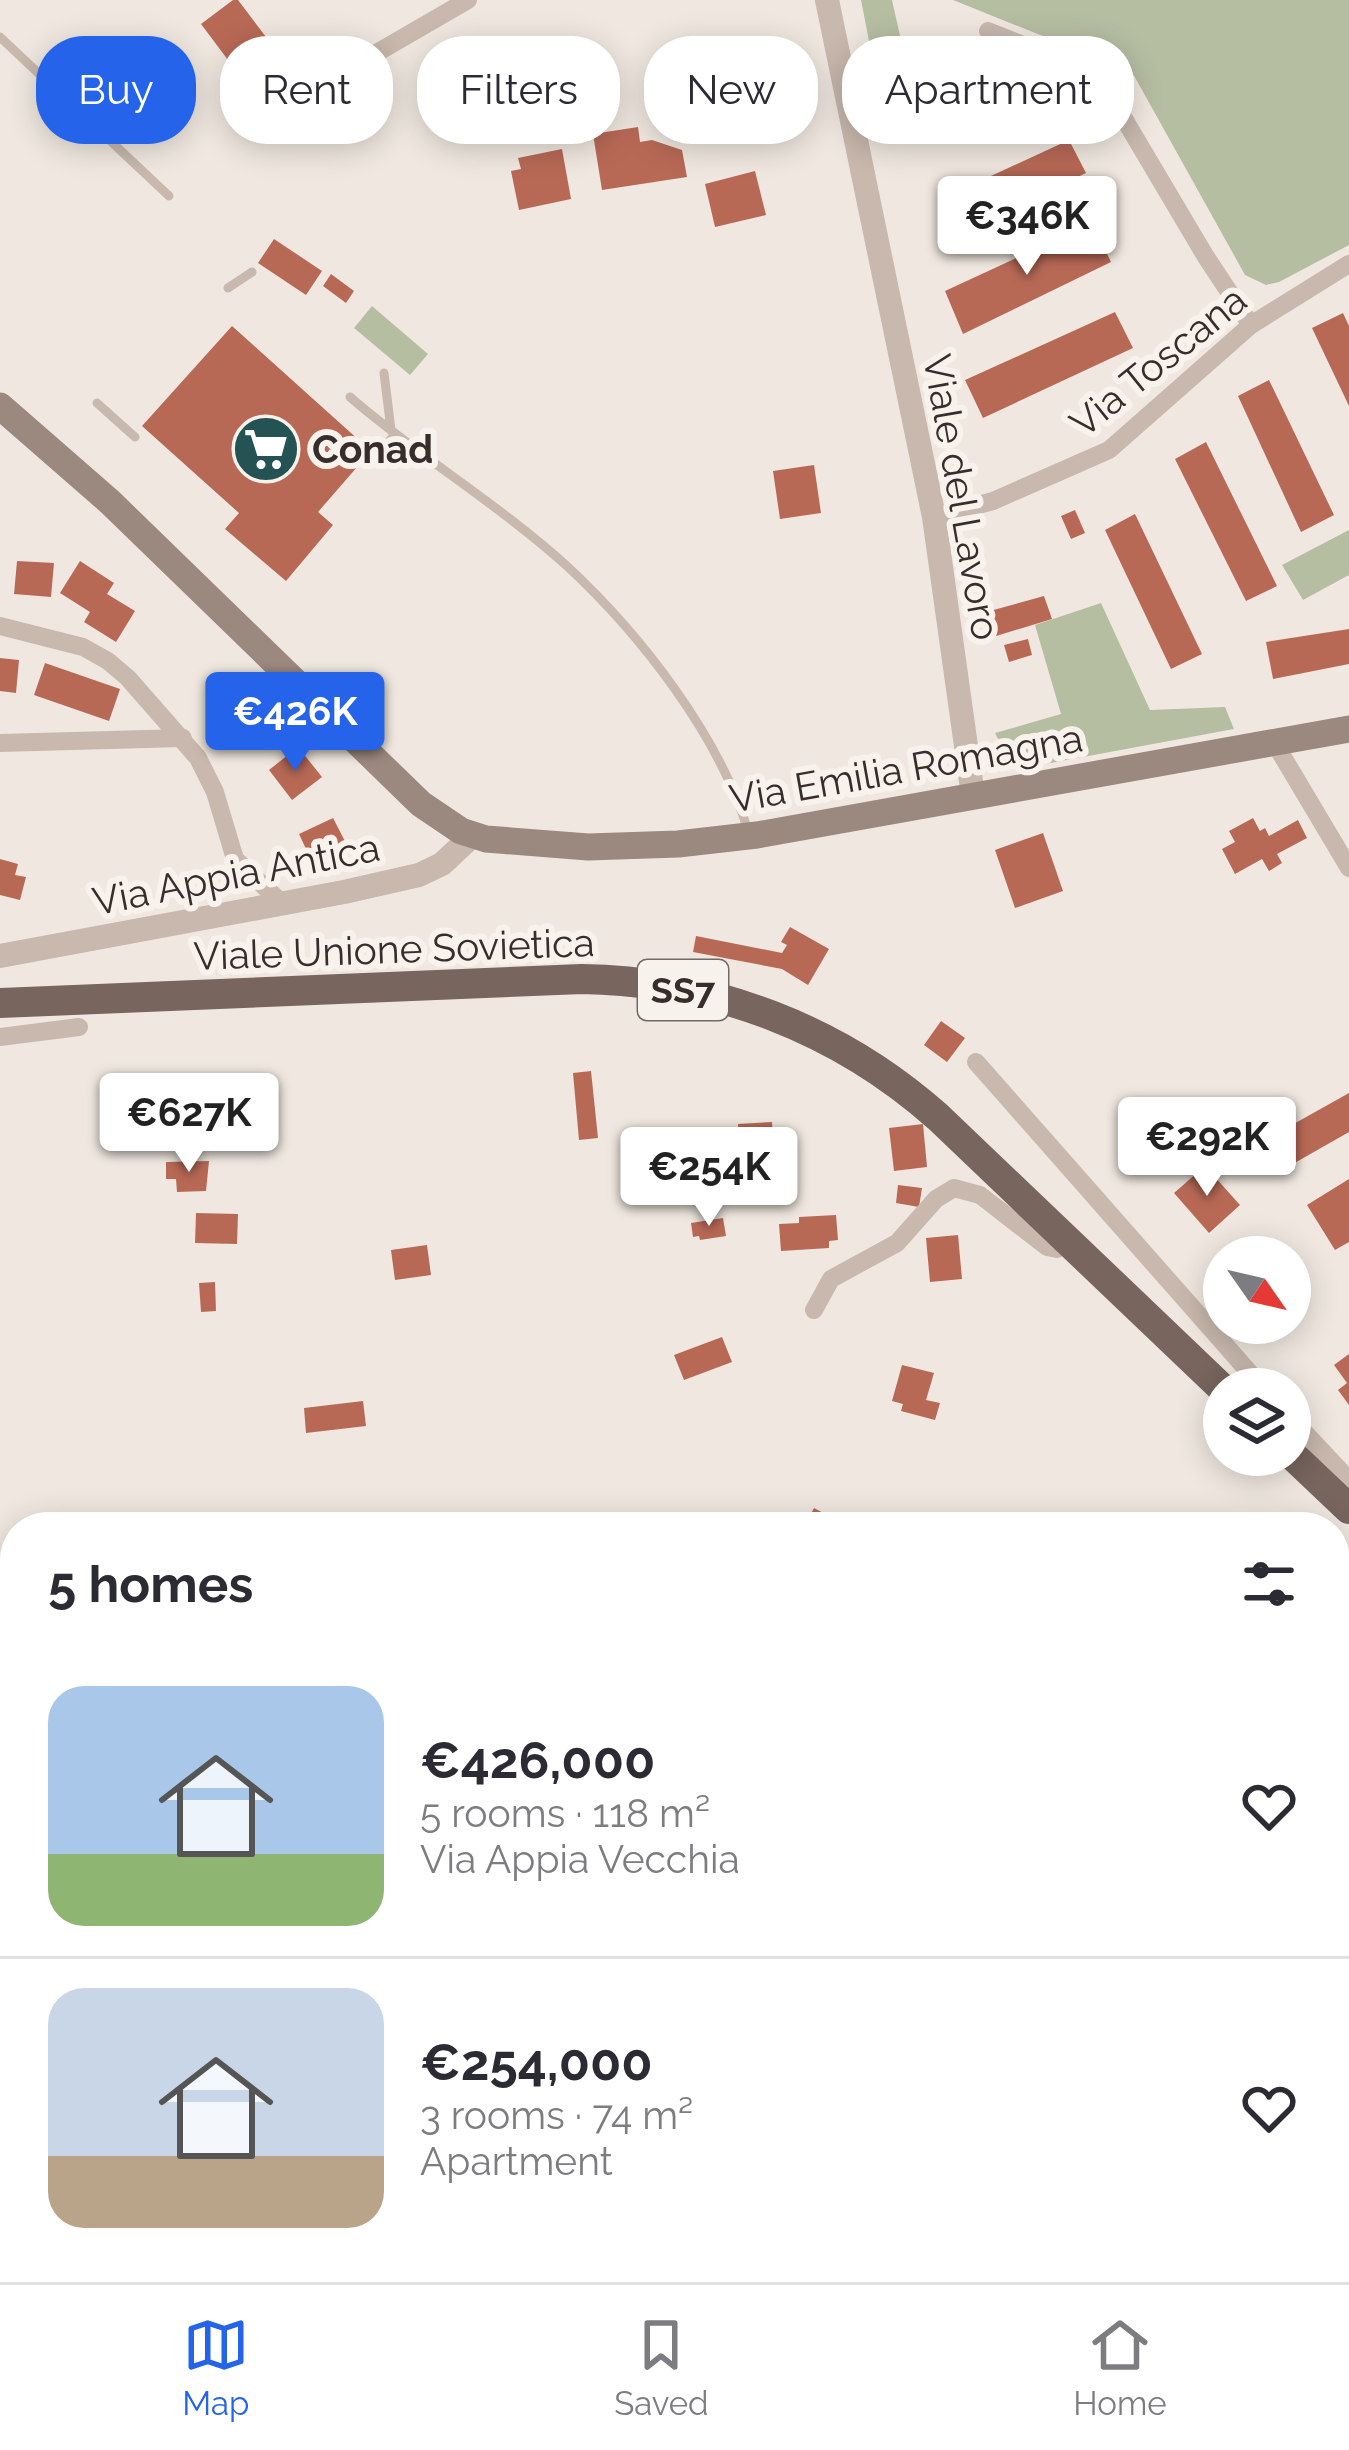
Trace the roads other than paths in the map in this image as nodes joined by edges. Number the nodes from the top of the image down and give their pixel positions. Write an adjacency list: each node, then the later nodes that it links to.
1 (468, 0): 5 (street)
2 (827, 0): 18 (street, Viale del Lavoro)
3 (988, 31): 10 (street)
4 (0, 38): 6 (lane)
5 (393, 44)
6 (169, 196)
7 (1349, 264): 10 (street, Via Toscana)
8 (252, 272): 9 (lane)
9 (228, 288)
10 (1251, 325): 18 (street, Via Toscana)
11 (384, 374): 15 (lane)
12 (350, 397): 15 (lane)
13 (97, 403): 16 (lane)
14 (0, 406): 25 (main road)
15 (394, 435): 17 (lane); 26 (lane)
16 (135, 437)
17 (377, 457)
18 (934, 517): 24 (street, Viale del Lavoro)
19 (0, 626): 21 (street)
20 (1349, 729): 22 (main road, Via Emilia Romagna)
21 (183, 738): 23 (street); 28 (street)
22 (1274, 742): 24 (main road, Via Emilia Romagna); 27 (street)
23 (0, 743)
24 (973, 796): 26 (main road, Via Emilia Romagna)
25 (473, 836): 26 (main road, Via Emilia Romagna); 28 (street, Via Appia Antica)
26 (749, 836)
27 (1348, 863)
28 (283, 904): 29 (street, Via Appia Antica)
29 (0, 956)
30 (0, 1003): 31 (main road, Viale Unione Sovietica / SS7)
31 (79, 1020): 32 (street); 34 (main road, Viale Unione Sovietica / SS7)
32 (0, 1037)
33 (976, 1062): 36 (street)
34 (1068, 1241): 35 (street); 37 (main road, Viale Unione Sovietica / SS7)
35 (814, 1310)
36 (1246, 1368)
37 (1203, 1370)
38 (1311, 1439): 40 (street)
39 (1311, 1473): 41 (main road)
40 (1349, 1480)
41 (1349, 1509)

